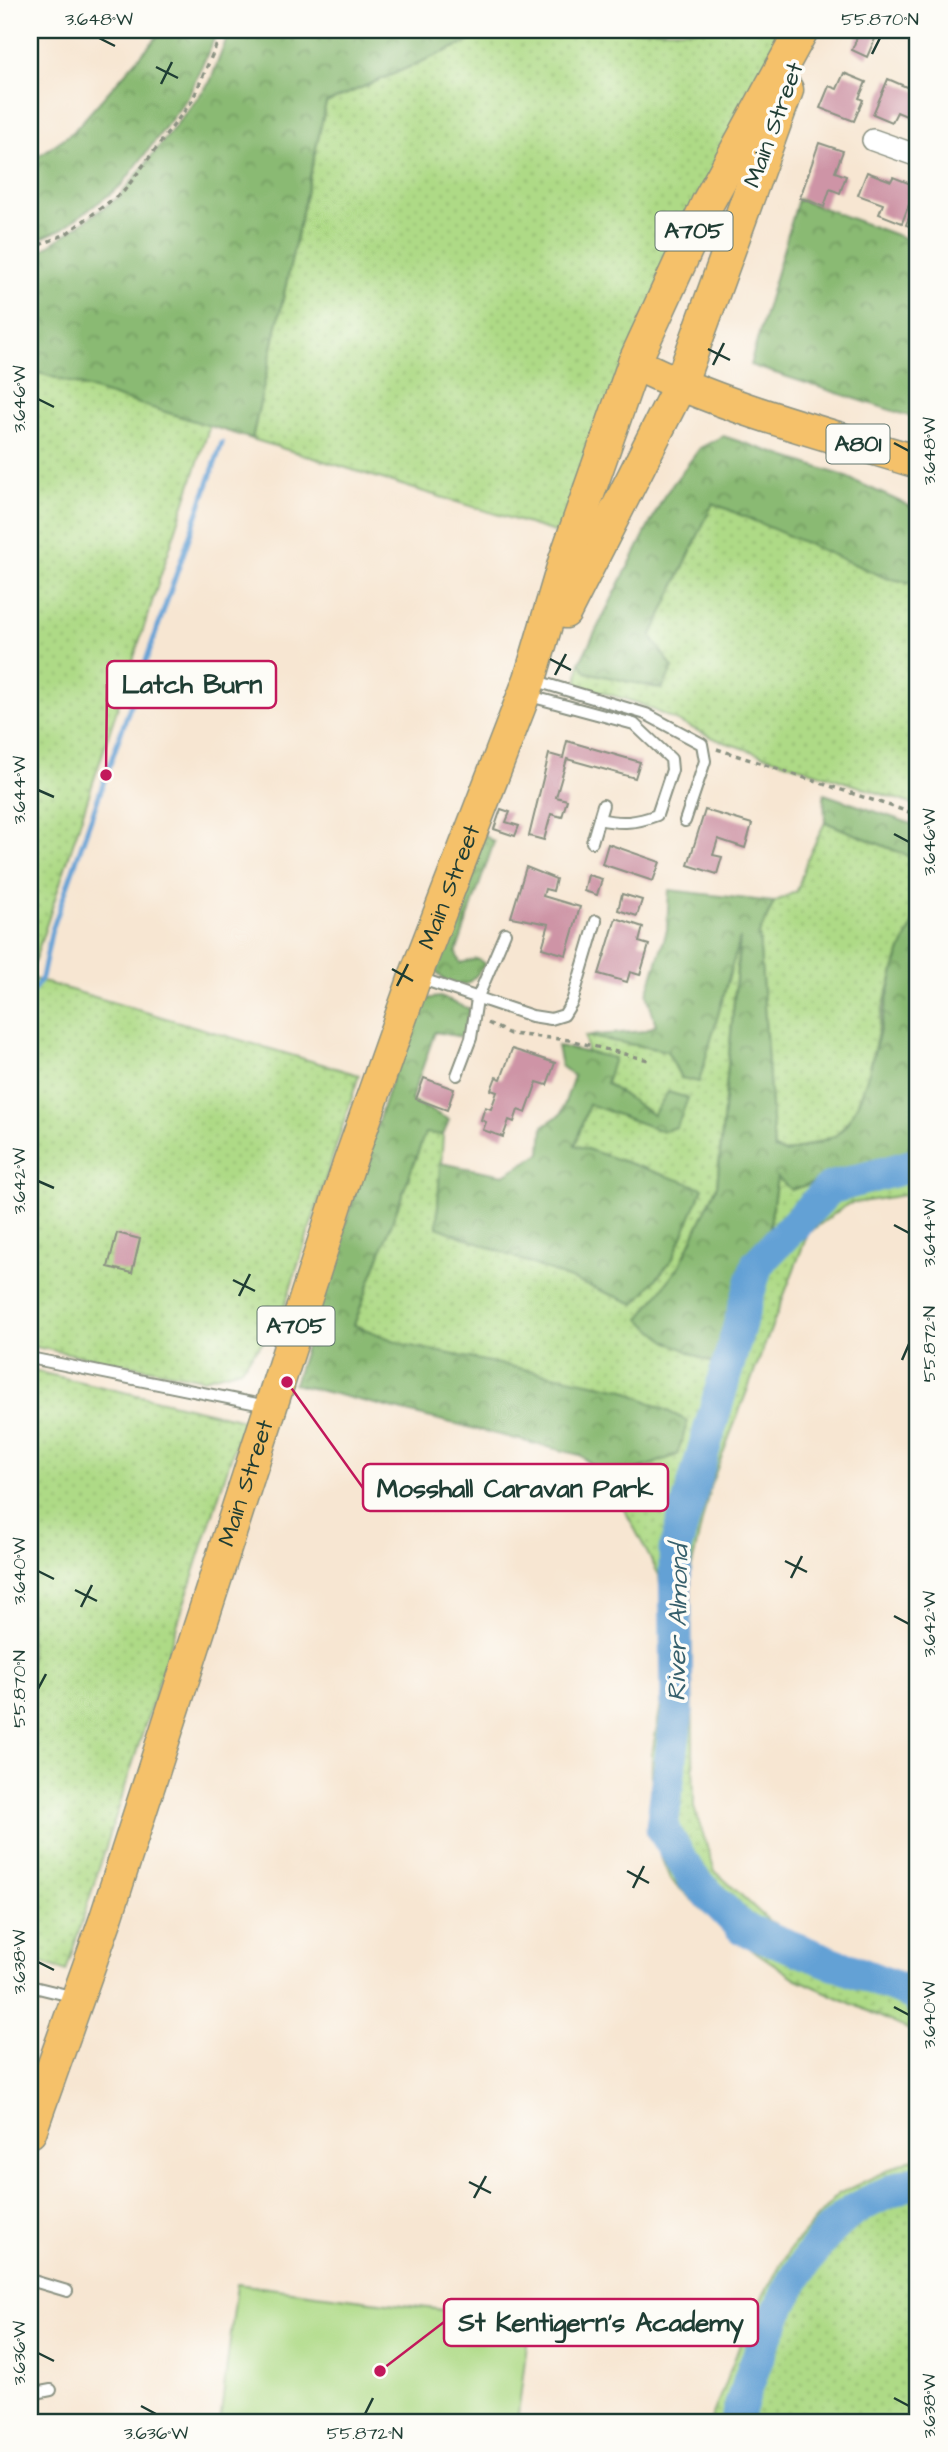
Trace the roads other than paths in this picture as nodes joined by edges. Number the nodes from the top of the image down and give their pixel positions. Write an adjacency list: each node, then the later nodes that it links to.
1 (802, 30): 5 (main road, Main Street / A705)
2 (808, 30): 5 (main road, Main Street / A705)
3 (873, 140): 4 (street)
4 (918, 156)
5 (657, 374): 6 (main road, A801); 7 (main road, Main Street / A705); 7 (main road, Main Street / A705)
6 (918, 462)
7 (527, 687): 9 (lane); 10 (lane); 14 (main road, Main Street / A705)
8 (603, 805): 9 (lane)
9 (599, 819): 11 (lane)
10 (685, 821)
11 (592, 842)
12 (596, 920): 15 (lane)
13 (505, 933): 15 (lane)
14 (415, 977): 15 (lane); 18 (main road, Main Street / A705)
15 (477, 999): 16 (lane)
16 (457, 1075)
17 (30, 1358): 18 (lane)
18 (269, 1406): 20 (main road, Main Street / A705)
19 (30, 1986): 20 (lane)
20 (79, 1998): 21 (main road, Main Street / A705)
21 (30, 2132)
22 (30, 2280): 23 (lane)
23 (67, 2291)
24 (51, 2390): 25 (lane)
25 (30, 2395)

